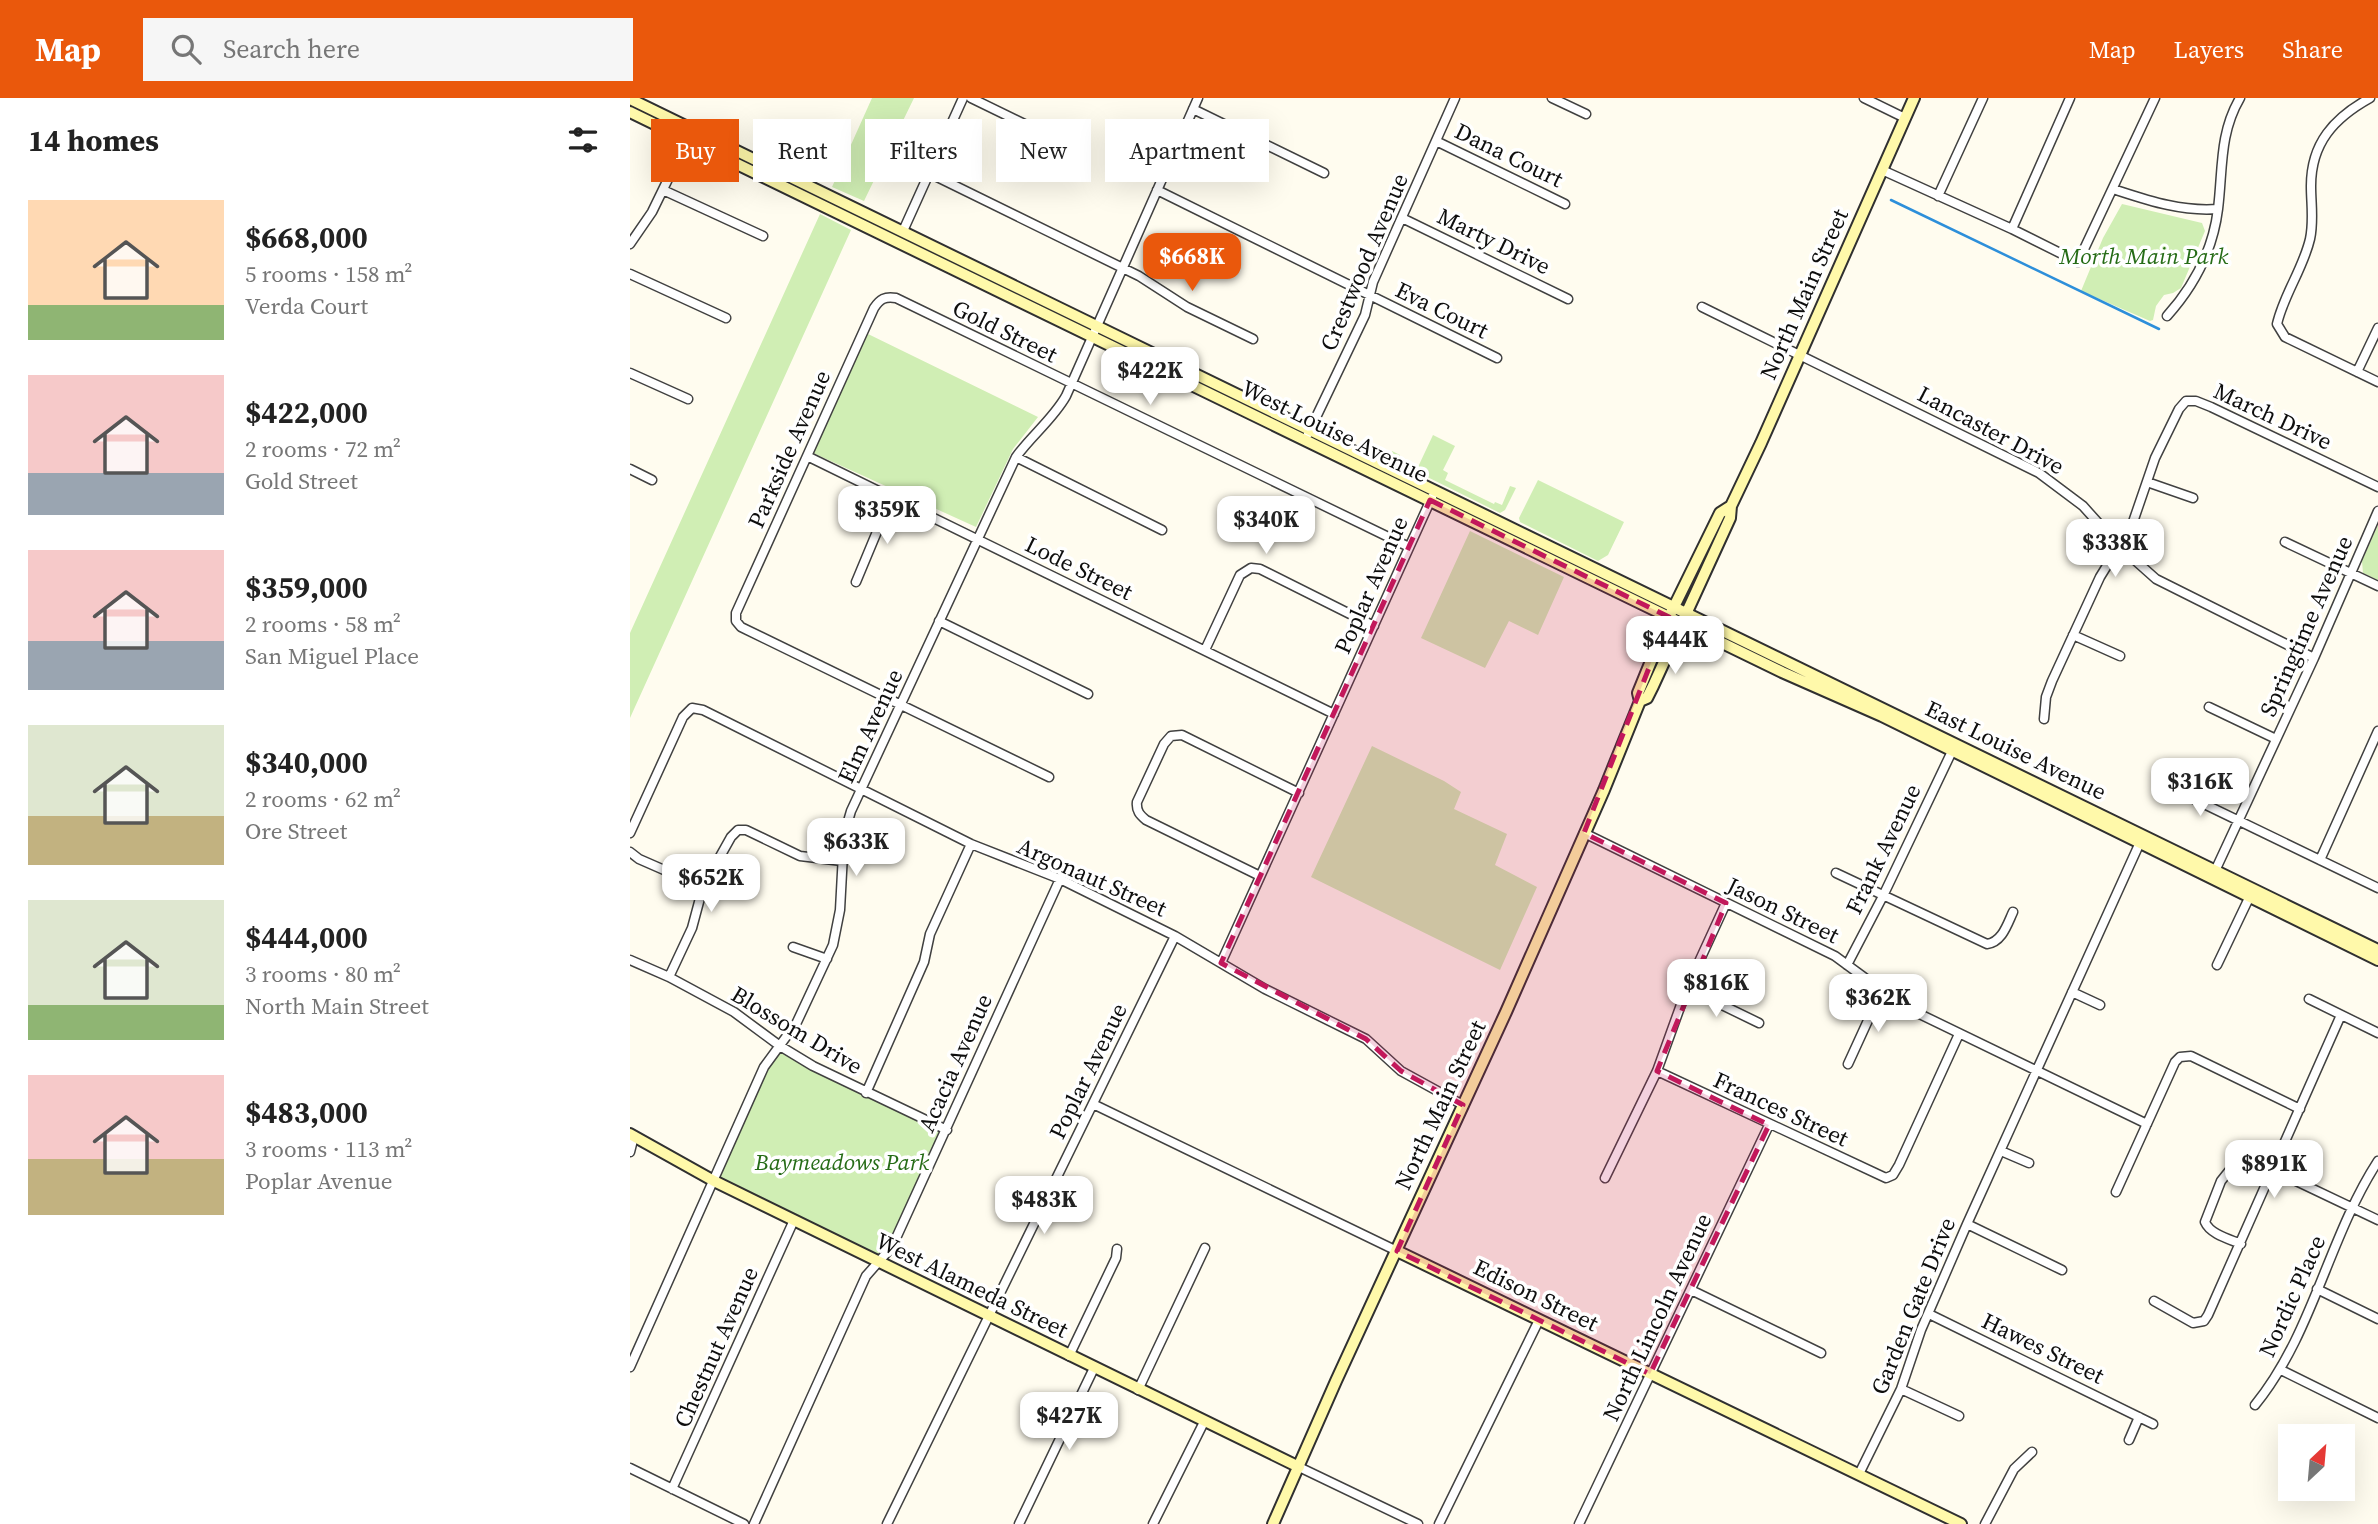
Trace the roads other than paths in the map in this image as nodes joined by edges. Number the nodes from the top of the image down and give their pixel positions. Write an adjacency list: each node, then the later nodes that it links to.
1 (964, 98): 19 (street)
2 (971, 98): 20 (street)
3 (1198, 98): 14 (street, Elm Avenue)
4 (1455, 98): 22 (street, Crestwood Avenue)
5 (1552, 98): 16 (street)
6 (1864, 98): 17 (street)
7 (1914, 98): 17 (main road, North Main Street)
8 (1983, 98): 33 (street)
9 (2070, 98): 37 (street)
10 (2155, 98): 30 (street)
11 (2241, 98): 35 (street)
12 (2370, 98): 55 (street)
13 (630, 99): 18 (main road, West Louise Avenue)
14 (1193, 109): 26 (street); 32 (street, Elm Avenue)
15 (630, 112): 21 (main road, West Louise Avenue)
16 (1586, 114)
17 (1905, 118): 25 (main road, North Main Street)
18 (673, 119)
19 (955, 119)
20 (1014, 119)
21 (651, 122)
22 (1436, 141): 34 (street, Dana Court); 36 (street, Crestwood Avenue)
23 (739, 151): 38 (main road, West Louise Avenue)
24 (739, 164): 51 (main road, West Louise Avenue)
25 (1882, 170): 33 (street); 53 (main road, North Main Street)
26 (1324, 173)
27 (667, 182): 31 (street)
28 (926, 182): 38 (street)
29 (946, 182): 41 (street)
30 (2113, 189): 35 (street); 37 (street)
31 (663, 190): 39 (street); 40 (street)
32 (1157, 190): 41 (street, Elm Avenue); 43 (street, Eva Court)
33 (1938, 196): 37 (street)
34 (1565, 204)
35 (2218, 209): 47 (street)
36 (1402, 218): 43 (street, Crestwood Avenue); 45 (street, Marty Drive)
37 (2012, 229)
38 (903, 231): 49 (main road, West Louise Avenue)
39 (763, 236)
40 (630, 244)
41 (1122, 268): 49 (street, Elm Avenue); 52 (street)
42 (630, 274): 48 (street)
43 (1370, 295): 54 (street, Eva Court); 60 (street, Crestwood Avenue)
44 (886, 297): 58 (street, Gold Street); 61 (street, Parkside Avenue)
45 (1568, 299)
46 (1702, 307): 53 (street, Lancaster Drive)
47 (2167, 316)
48 (726, 318)
49 (1097, 325): 51 (street, Elm Avenue); 60 (main road, West Louise Avenue)
50 (2378, 328): 55 (street)
51 (1091, 336): 58 (street, Elm Avenue); 60 (main road, West Louise Avenue)
52 (1253, 339)
53 (1799, 356): 70 (main road, North Main Street); 76 (street, Lancaster Drive)
54 (1497, 358)
55 (2357, 372): 57 (street)
56 (630, 373): 59 (street)
57 (2378, 382)
58 (1070, 384): 62 (street, Elm Avenue); 75 (street, Gold Street)
59 (688, 399)
60 (1308, 434): 67 (main road, West Louise Avenue)
61 (807, 456): 68 (street, Lode Street); 90 (street, Parkside Avenue)
62 (1016, 457): 72 (street); 73 (street, Elm Avenue)
63 (630, 469): 64 (street)
64 (652, 480)
65 (2147, 482): 66 (street, March Drive); 69 (street); 76 (street)
66 (2378, 487)
67 (1433, 495): 75 (street, Poplar Avenue); 80 (main road, West Louise Avenue)
68 (891, 498): 73 (street, Lode Street); 78 (street)
69 (2193, 498)
70 (1731, 506): 80 (main road, North Main Street); 81 (main road, North Main Street)
71 (2378, 511): 77 (street, Springtime Avenue)
72 (1162, 530)
73 (976, 539): 82 (street, Elm Avenue); 85 (street, Lode Street)
74 (2285, 542): 77 (street)
75 (1409, 547): 83 (street, Poplar Avenue)
76 (2119, 547): 84 (street); 87 (street, Lancaster Drive)
77 (2351, 573): 79 (street); 87 (street, Springtime Avenue)
78 (856, 582)
79 (2378, 586)
80 (1671, 611): 81 (main road, East Louise Avenue); 89 (main road, North Main Street)
81 (1684, 618): 89 (main road, North Main Street); 96 (main road, East Louise Avenue)
82 (939, 621): 88 (street); 90 (street, Elm Avenue)
83 (1374, 626): 85 (street); 92 (street, Poplar Avenue)
84 (2073, 635): 86 (street); 93 (street)
85 (1205, 650): 92 (street, Lode Street)
86 (2120, 656)
87 (2314, 658): 95 (street, Springtime Avenue)
88 (1088, 694)
89 (1640, 701): 103 (main road, North Main Street)
90 (902, 705): 97 (street); 98 (street, Elm Avenue)
91 (2209, 707): 95 (street)
92 (1334, 714): 100 (street, Poplar Avenue)
93 (2044, 719)
94 (2378, 731): 107 (street)
95 (2276, 739): 101 (street, Springtime Avenue)
96 (1954, 747): 104 (main road, East Louise Avenue); 115 (street, Frank Avenue)
97 (1049, 777)
98 (862, 788): 102 (street, Argonaut Street); 105 (street, Argonaut Street); 108 (street, Elm Avenue)
99 (2173, 789): 101 (street)
100 (1299, 793): 111 (street, Poplar Avenue); 111 (street)
101 (2239, 820): 107 (street); 109 (street, Springtime Avenue)
102 (630, 833)
103 (1584, 833): 117 (street, Jason Street); 144 (main road, North Main Street)
104 (2141, 839): 109 (main road, East Louise Avenue); 116 (main road, East Louise Avenue); 131 (street, Garden Gate Drive)
105 (971, 844): 112 (street, Argonaut Street); 142 (street)
106 (630, 852): 113 (street)
107 (2320, 860): 114 (street)
108 (842, 861): 113 (street); 122 (street, Elm Avenue)
109 (2216, 871): 121 (main road, East Louise Avenue)
110 (1836, 873): 115 (street)
111 (1260, 876): 125 (street, Poplar Avenue)
112 (1060, 878): 119 (street, Argonaut Street); 148 (street, Acacia Avenue)
113 (703, 887): 128 (street)
114 (2378, 888)
115 (1883, 896): 118 (street); 126 (street, Frank Avenue)
116 (2249, 898): 124 (main road, East Louise Avenue); 127 (street)
117 (1726, 903): 126 (street, Jason Street); 129 (street)
118 (2013, 912)
119 (1175, 936): 125 (street, Argonaut Street); 143 (street, Poplar Avenue)
120 (793, 947): 122 (street)
121 (2378, 950)
122 (827, 959): 138 (street, Elm Avenue)
123 (630, 960): 128 (street, Blossom Drive)
124 (2378, 960)
125 (1221, 963): 144 (street, Argonaut Street)
126 (1847, 965): 130 (street, Jason Street)
127 (2217, 965)
128 (669, 977): 138 (street, Blossom Drive)
129 (1687, 988): 135 (street); 141 (street)
130 (1881, 992): 137 (street, Jason Street); 139 (street)
131 (2072, 992): 133 (street); 140 (street, Garden Gate Drive)
132 (2309, 999): 134 (street)
133 (2100, 1005)
134 (2341, 1015): 136 (street); 145 (street)
135 (1759, 1023)
136 (2378, 1033)
137 (1959, 1034): 140 (street, Jason Street); 147 (street, Frances Street)
138 (780, 1046): 142 (street, Blossom Drive); 156 (street, Elm Avenue)
139 (1848, 1064)
140 (2036, 1070): 146 (street, Jason Street); 150 (street, Garden Gate Drive)
141 (1657, 1071): 147 (street, Frances Street); 154 (street)
142 (866, 1093): 148 (street, Blossom Drive)
143 (1093, 1104): 165 (street, Edison Street); 172 (street, Poplar Avenue)
144 (1463, 1105): 165 (main road, North Main Street)
145 (2300, 1109): 146 (street); 155 (street)
146 (2147, 1124): 157 (street)
147 (1769, 1125): 169 (street, North Lincoln Avenue)
148 (947, 1129): 166 (street, Acacia Avenue)
149 (632, 1135): 151 (street); 156 (main road, West Alameda Street)
150 (2001, 1151): 153 (street); 161 (street, Garden Gate Drive)
151 (630, 1152)
152 (2378, 1161): 158 (street, Nordic Place)
153 (2029, 1163)
154 (1605, 1178)
155 (2267, 1180): 158 (street); 162 (street); 162 (street)
156 (713, 1181): 159 (main road, West Alameda Street); 177 (street, Elm Avenue)
157 (2116, 1192)
158 (2352, 1208): 160 (street); 168 (street, Nordic Place)
159 (794, 1220): 166 (main road, West Alameda Street); 194 (street, Chestnut Avenue)
160 (2378, 1220)
161 (1967, 1224): 167 (street); 171 (street, Garden Gate Drive)
162 (2241, 1244): 170 (street)
163 (1118, 1248): 176 (street)
164 (1205, 1248): 182 (street)
165 (1397, 1251): 174 (main road, Edison Street); 191 (main road, North Main Street)
166 (877, 1262): 172 (main road, West Alameda Street); 196 (street, Acacia Avenue)
167 (2062, 1270)
168 (2317, 1289): 173 (street); 179 (street, Nordic Place)
169 (1691, 1290): 175 (street); 180 (street, North Lincoln Avenue)
170 (2154, 1301)
171 (1929, 1314): 181 (street, Garden Gate Drive); 185 (street, Hawes Street)
172 (988, 1317): 176 (main road, West Alameda Street); 197 (street, Poplar Avenue)
173 (2378, 1319)
174 (1539, 1320): 180 (main road, Edison Street); 202 (street)
175 (1821, 1353)
176 (1069, 1356): 178 (main road, West Alameda Street)
177 (630, 1367)
178 (1094, 1368): 182 (main road, West Alameda Street); 198 (street)
179 (2281, 1370): 183 (street, Nordic Place); 186 (street)
180 (1650, 1374): 193 (main road, Edison Street); 203 (street, North Lincoln Avenue)
181 (1901, 1389): 184 (street); 193 (street, Garden Gate Drive)
182 (1138, 1390): 187 (main road, West Alameda Street)
183 (2255, 1405)
184 (1959, 1416)
185 (2139, 1417): 188 (street, Hawes Street); 189 (street)
186 (2378, 1418)
187 (1204, 1422): 191 (main road, West Alameda Street); 199 (street)
188 (2153, 1424)
189 (2129, 1440)
190 (2032, 1452): 205 (street)
191 (1299, 1467): 200 (main road, North Main Street); 201 (street)
192 (630, 1468): 194 (street)
193 (1859, 1474): 204 (main road, Edison Street)
194 (672, 1489): 195 (street)
195 (744, 1524)
196 (754, 1524)
197 (887, 1524)
198 (1018, 1524)
199 (1153, 1524)
200 (1273, 1524)
201 (1418, 1524)
202 (1439, 1524)
203 (1579, 1524)
204 (1961, 1524)
205 (1985, 1524)

